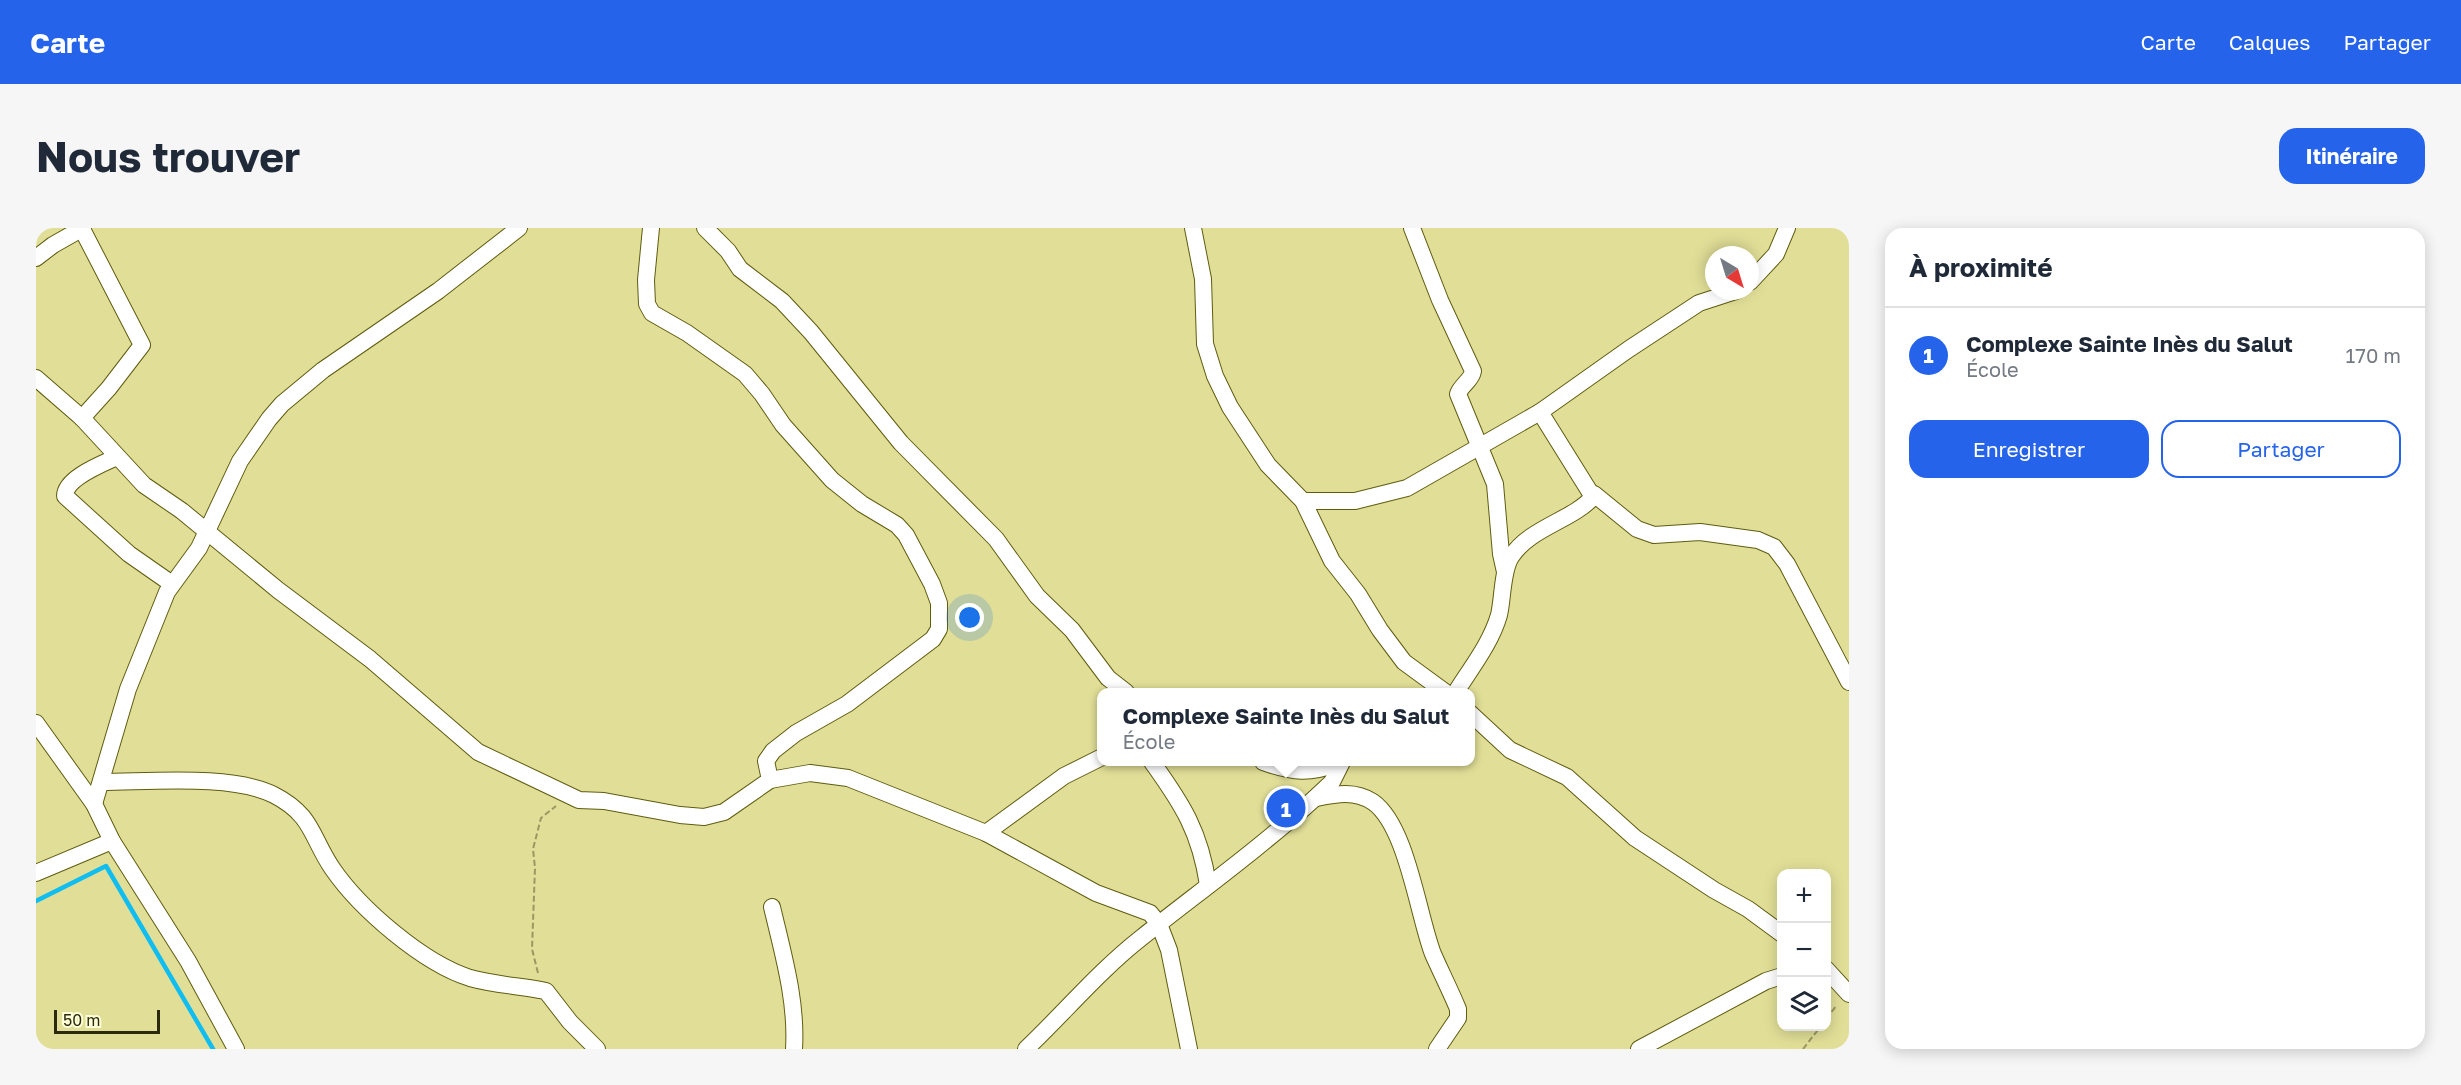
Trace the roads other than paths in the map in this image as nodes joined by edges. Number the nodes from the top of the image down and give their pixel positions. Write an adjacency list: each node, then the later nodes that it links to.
1 (82, 228): 8 (street); 13 (street)
2 (519, 228): 18 (street)
3 (651, 228): 32 (street)
4 (705, 228): 22 (street)
5 (1193, 228): 17 (street)
6 (1412, 228): 14 (street)
7 (1787, 228): 9 (street)
8 (36, 258)
9 (1759, 272)
10 (1708, 300): 12 (street)
11 (36, 378): 13 (street)
12 (1540, 412): 14 (street); 16 (street)
13 (82, 418): 15 (street)
14 (1481, 446): 17 (street); 19 (street)
15 (117, 457): 18 (street); 20 (street)
16 (1593, 494): 19 (street); 21 (street)
17 (1303, 501): 23 (street)
18 (207, 531): 20 (street); 32 (street)
19 (1505, 573): 24 (street)
20 (172, 584): 33 (street)
21 (1849, 682)
22 (1120, 688)
23 (1438, 688)
24 (1459, 688)
25 (1475, 718): 42 (street)
26 (36, 723): 35 (street)
27 (1097, 759): 36 (street)
28 (1155, 766): 39 (street)
29 (1274, 766): 30 (street)
30 (1329, 766)
31 (1339, 766): 34 (street)
32 (770, 780): 36 (street)
33 (102, 782): 35 (street); 47 (street)
34 (1315, 798): 39 (street); 51 (street)
35 (94, 804): 37 (street)
36 (986, 833): 41 (street)
37 (112, 841): 38 (street); 46 (street)
38 (36, 873)
39 (1208, 885): 41 (street)
40 (772, 907): 48 (street)
41 (1160, 924): 49 (street); 50 (street)
42 (1777, 930)
43 (1831, 975): 45 (street)
44 (1779, 977): 52 (street)
45 (1848, 990)
46 (236, 1049)
47 (597, 1049)
48 (794, 1049)
49 (1026, 1049)
50 (1189, 1049)
51 (1437, 1049)
52 (1639, 1049)

